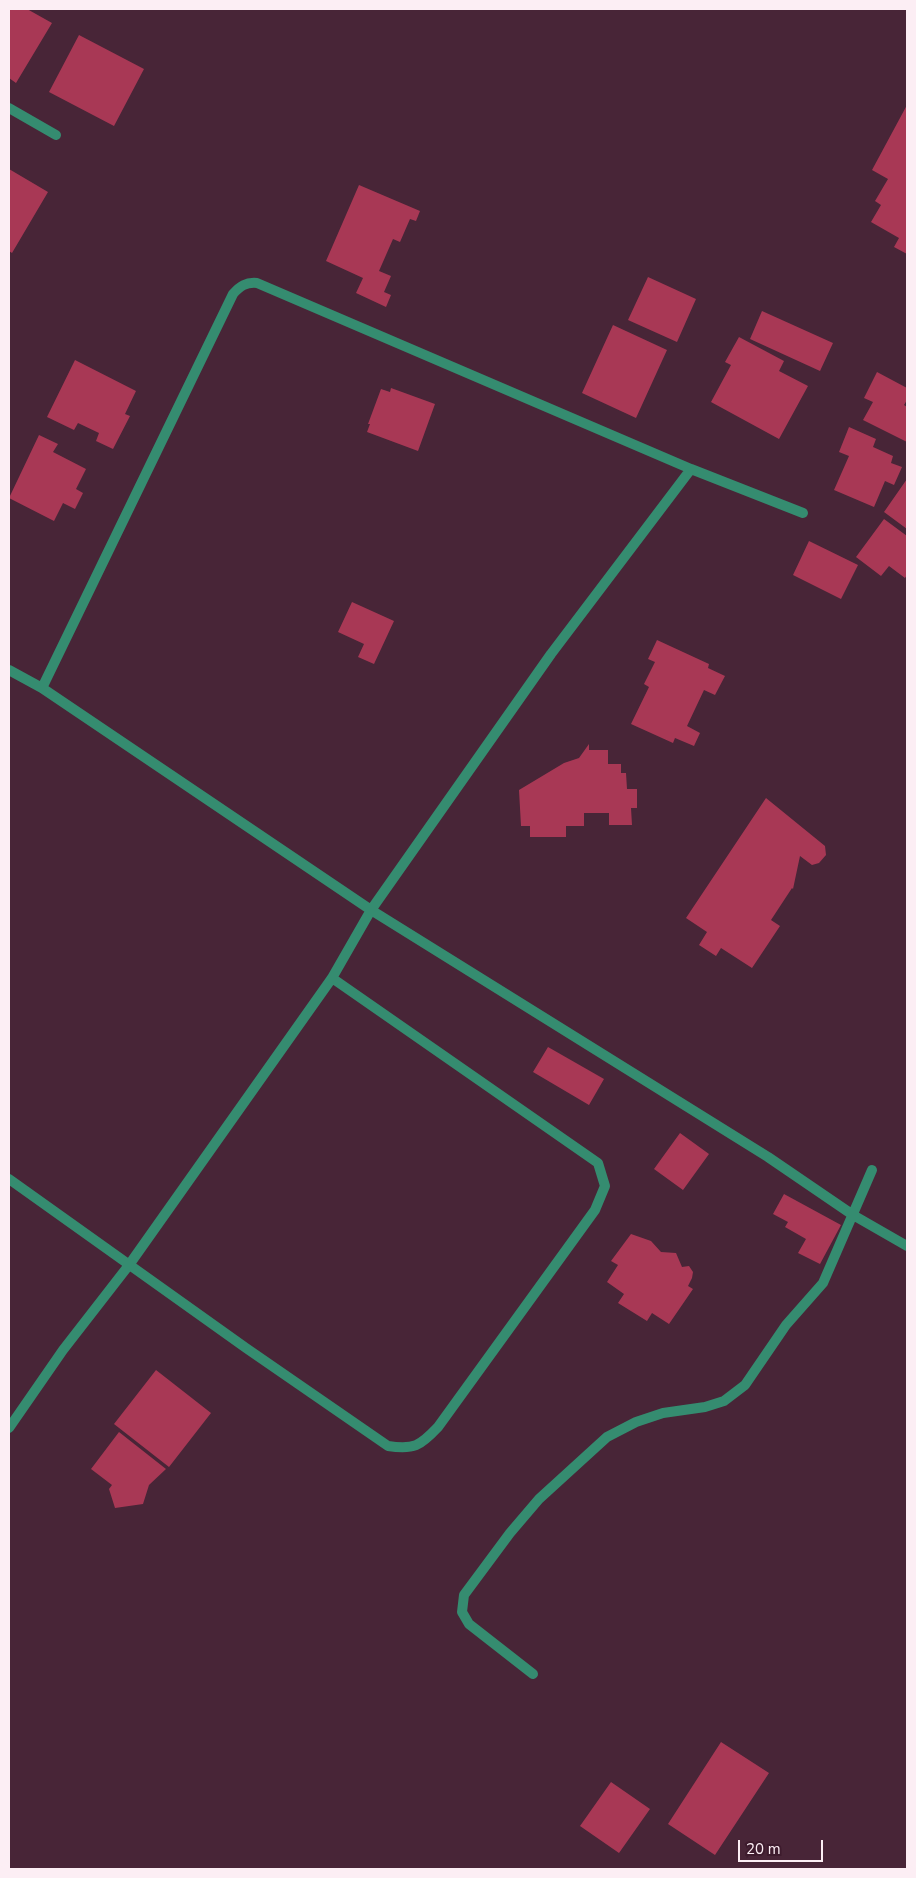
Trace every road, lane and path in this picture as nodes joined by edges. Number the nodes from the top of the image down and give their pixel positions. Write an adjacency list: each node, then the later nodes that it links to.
1 (9, 108): 2 (street)
2 (56, 135)
3 (691, 469): 4 (street); 6 (street); 7 (street)
4 (803, 513)
5 (9, 670): 6 (street)
6 (42, 688): 7 (street)
7 (371, 910): 8 (street); 11 (street)
8 (332, 978): 13 (street); 13 (street)
9 (872, 1170): 11 (street)
10 (9, 1179): 13 (street)
11 (852, 1214): 12 (street); 15 (street)
12 (907, 1246)
13 (129, 1265): 14 (street)
14 (9, 1428)
15 (533, 1674)

